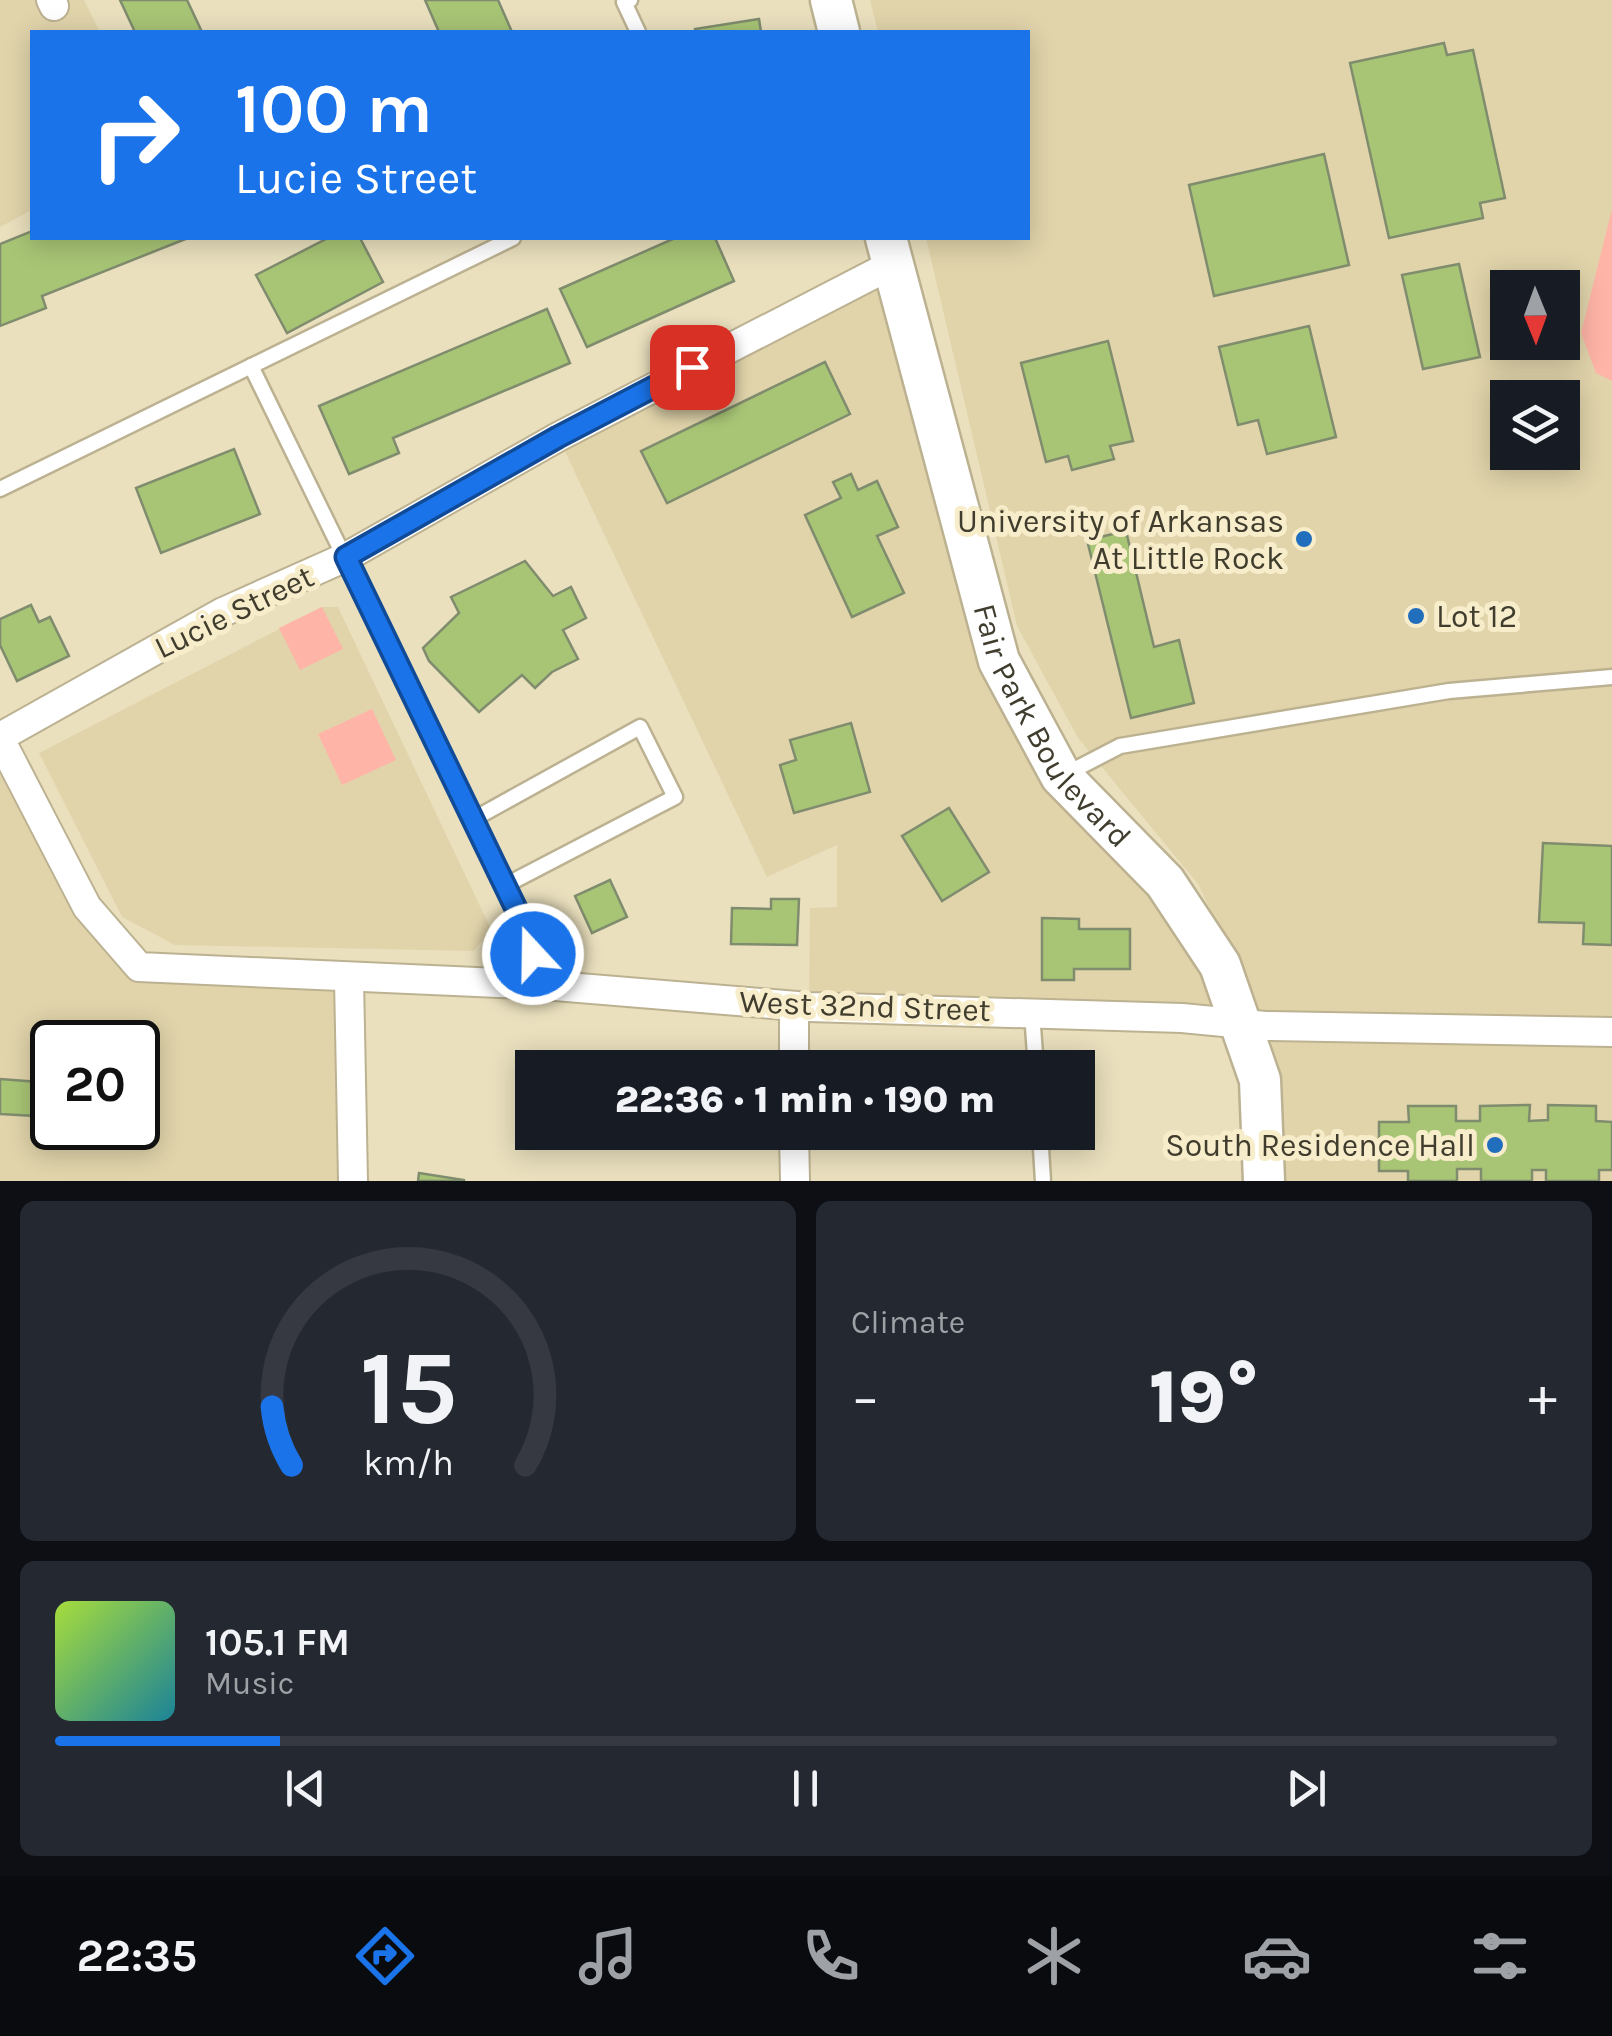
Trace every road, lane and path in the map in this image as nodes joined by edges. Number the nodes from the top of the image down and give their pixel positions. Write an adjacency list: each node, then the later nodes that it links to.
1 (630, 0): 3 (lane)
2 (832, 0): 4 (street)
3 (637, 30)
4 (839, 30)
5 (509, 240): 7 (lane)
6 (890, 251): 9 (street, Lucie Street); 12 (street, Fair Park Boulevard)
7 (252, 366): 8 (lane); 9 (lane)
8 (0, 489)
9 (346, 557): 11 (street, Lucie Street); 13 (lane)
10 (1612, 677): 12 (lane)
11 (0, 738): 15 (street, West 32nd Street)
12 (1060, 776): 19 (street, Fair Park Boulevard)
13 (472, 820): 14 (lane); 14 (lane)
14 (504, 886): 16 (lane)
15 (349, 979): 16 (street, West 32nd Street); 25 (street)
16 (543, 985): 17 (street, West 32nd Street)
17 (794, 1006): 18 (street, West 32nd Street); 21 (street)
18 (1032, 1013): 19 (street, West 32nd Street); 22 (lane)
19 (1242, 1022): 20 (street, West 32nd Street); 28 (street, Fair Park Boulevard)
20 (1612, 1032)
21 (794, 1050)
22 (1035, 1050)
23 (794, 1150): 26 (street)
24 (1041, 1150): 27 (lane)
25 (353, 1181)
26 (795, 1181)
27 (1043, 1181)
28 (1264, 1181)

